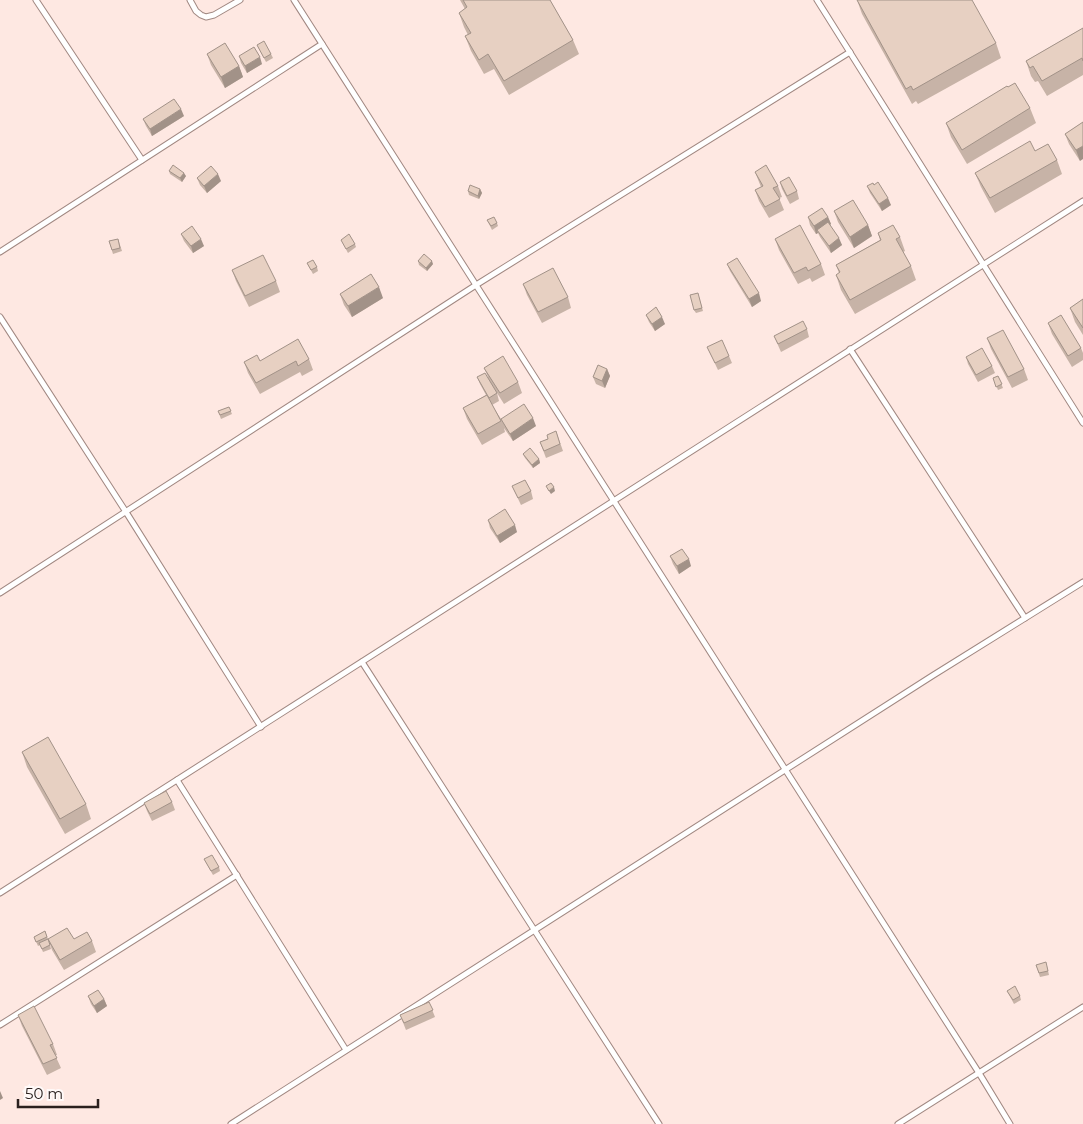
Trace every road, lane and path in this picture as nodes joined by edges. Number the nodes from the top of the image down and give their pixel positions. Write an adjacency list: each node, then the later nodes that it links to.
1 (36, 0): 8 (lane)
2 (190, 0): 3 (lane)
3 (240, 0)
4 (294, 0): 6 (lane)
5 (817, 0): 7 (lane)
6 (322, 44): 8 (lane); 12 (lane)
7 (850, 52): 11 (lane); 12 (lane)
8 (142, 160): 10 (lane)
9 (1083, 200): 11 (lane)
10 (0, 252)
11 (983, 264): 14 (lane); 15 (lane)
12 (476, 285): 16 (lane); 17 (lane)
13 (0, 317): 17 (lane)
14 (850, 349): 16 (lane); 20 (lane)
15 (1083, 423)
16 (614, 500): 21 (lane); 23 (lane)
17 (126, 512): 19 (lane); 22 (lane)
18 (1083, 582): 20 (lane)
19 (0, 593)
20 (1025, 618): 23 (lane)
21 (362, 662): 22 (lane); 27 (lane)
22 (261, 727): 24 (lane)
23 (785, 770): 27 (lane); 31 (lane)
24 (178, 780): 25 (lane); 26 (lane)
25 (237, 875): 29 (lane); 30 (lane)
26 (0, 893)
27 (535, 930): 30 (lane); 33 (lane)
28 (1083, 1007): 31 (lane)
29 (0, 1025)
30 (346, 1050): 32 (lane)
31 (979, 1073): 34 (lane); 35 (lane)
32 (231, 1124)
33 (659, 1124)
34 (898, 1124)
35 (1010, 1124)

